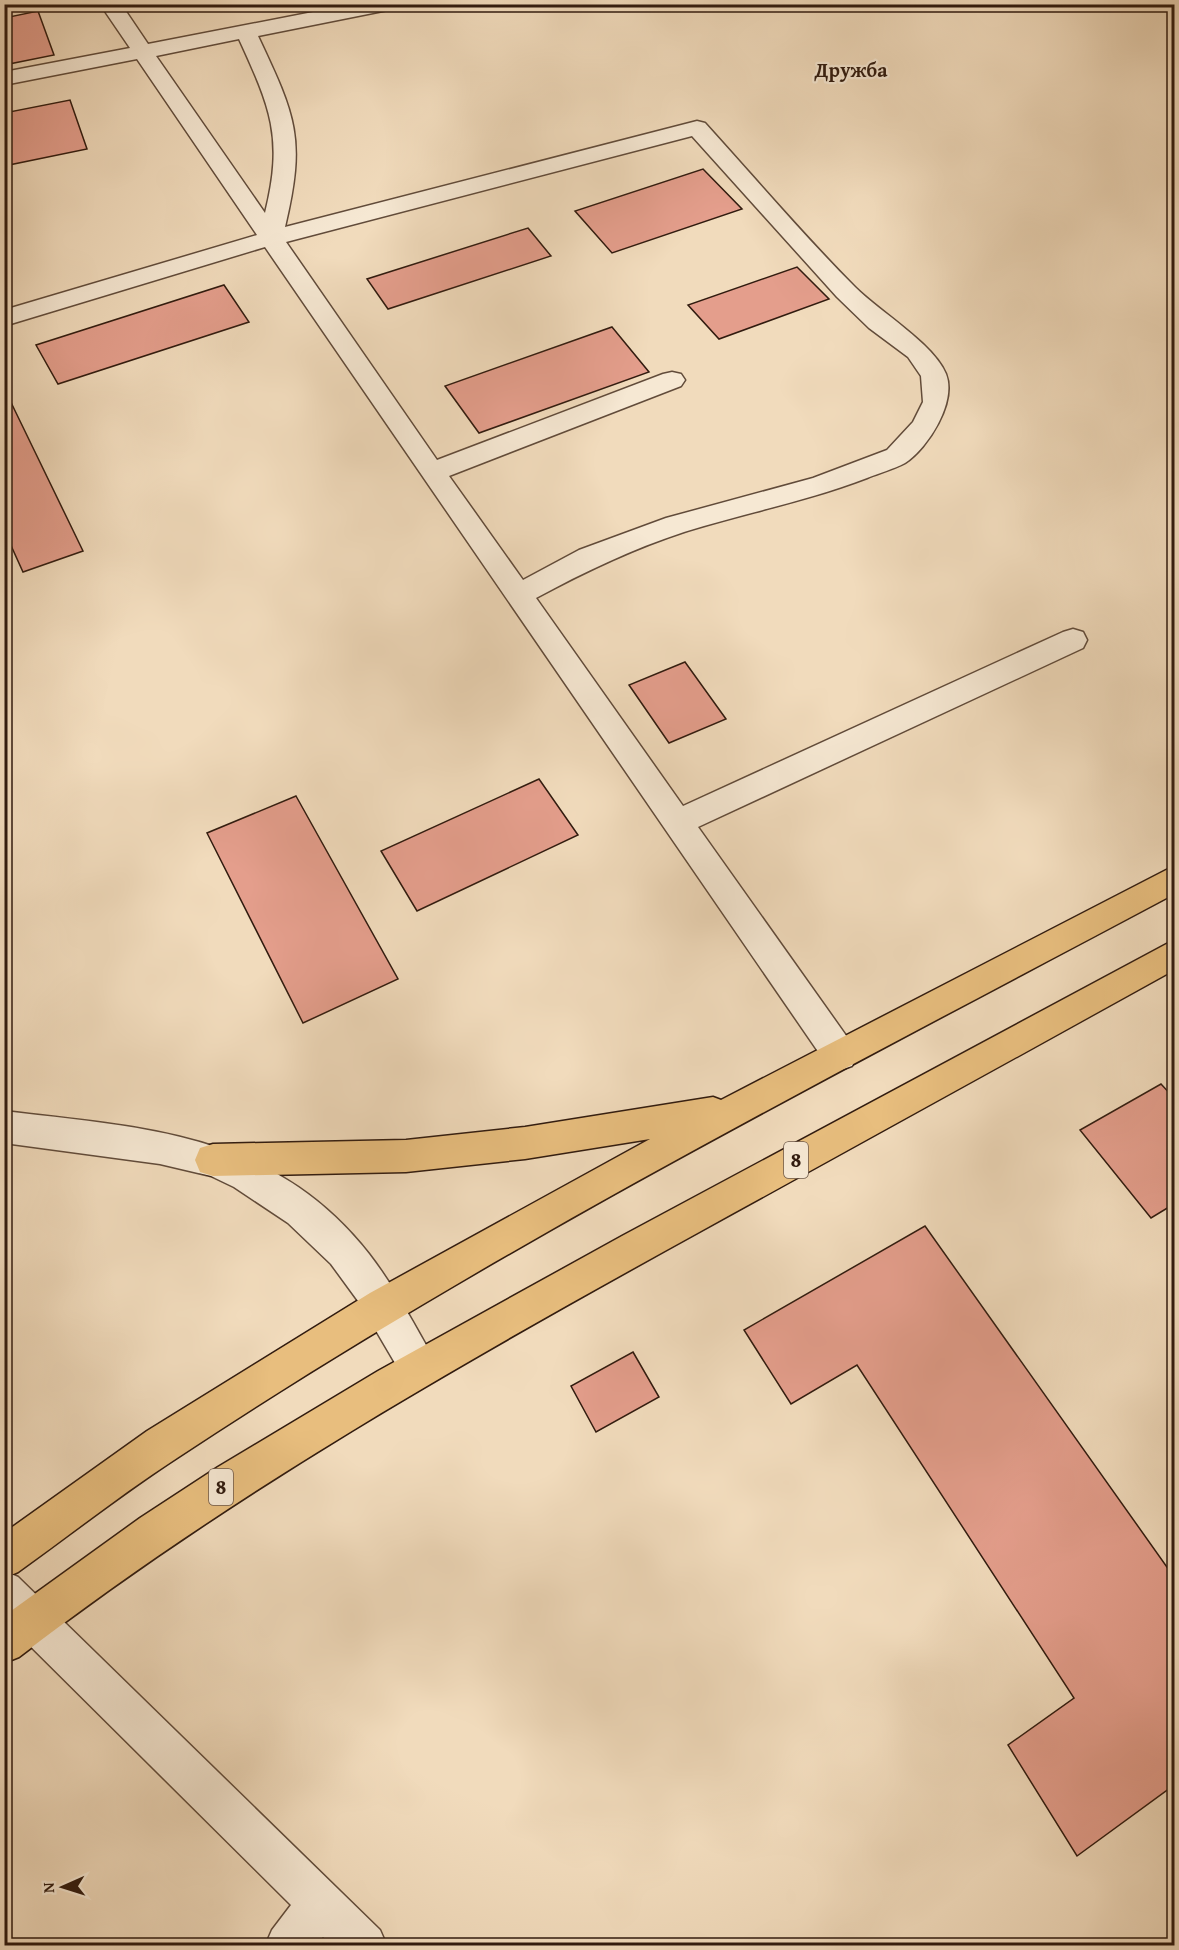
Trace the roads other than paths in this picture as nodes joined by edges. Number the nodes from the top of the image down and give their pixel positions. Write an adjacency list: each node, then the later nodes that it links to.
1 (111, 4): 4 (street)
2 (388, 4): 3 (street)
3 (246, 32): 4 (street); 6 (street)
4 (143, 52): 5 (street); 6 (street)
5 (4, 79)
6 (271, 238): 7 (street); 9 (street); 10 (street)
7 (4, 318)
8 (672, 380): 9 (street)
9 (432, 472): 10 (street)
10 (518, 595): 12 (street)
11 (1073, 640): 12 (street)
12 (677, 822): 15 (street)
13 (1174, 879): 15 (main road)
14 (1174, 954): 20 (main road, 8)
15 (840, 1055): 16 (main road)
16 (739, 1108): 18 (main road); 19 (main road)
17 (4, 1127): 18 (street)
18 (213, 1160): 19 (street)
19 (383, 1306): 20 (street); 21 (main road)
20 (418, 1367): 22 (main road, 8)
21 (4, 1558)
22 (14, 1617): 23 (street)
23 (320, 1902): 24 (street); 25 (street)
24 (288, 1946)
25 (364, 1946)

